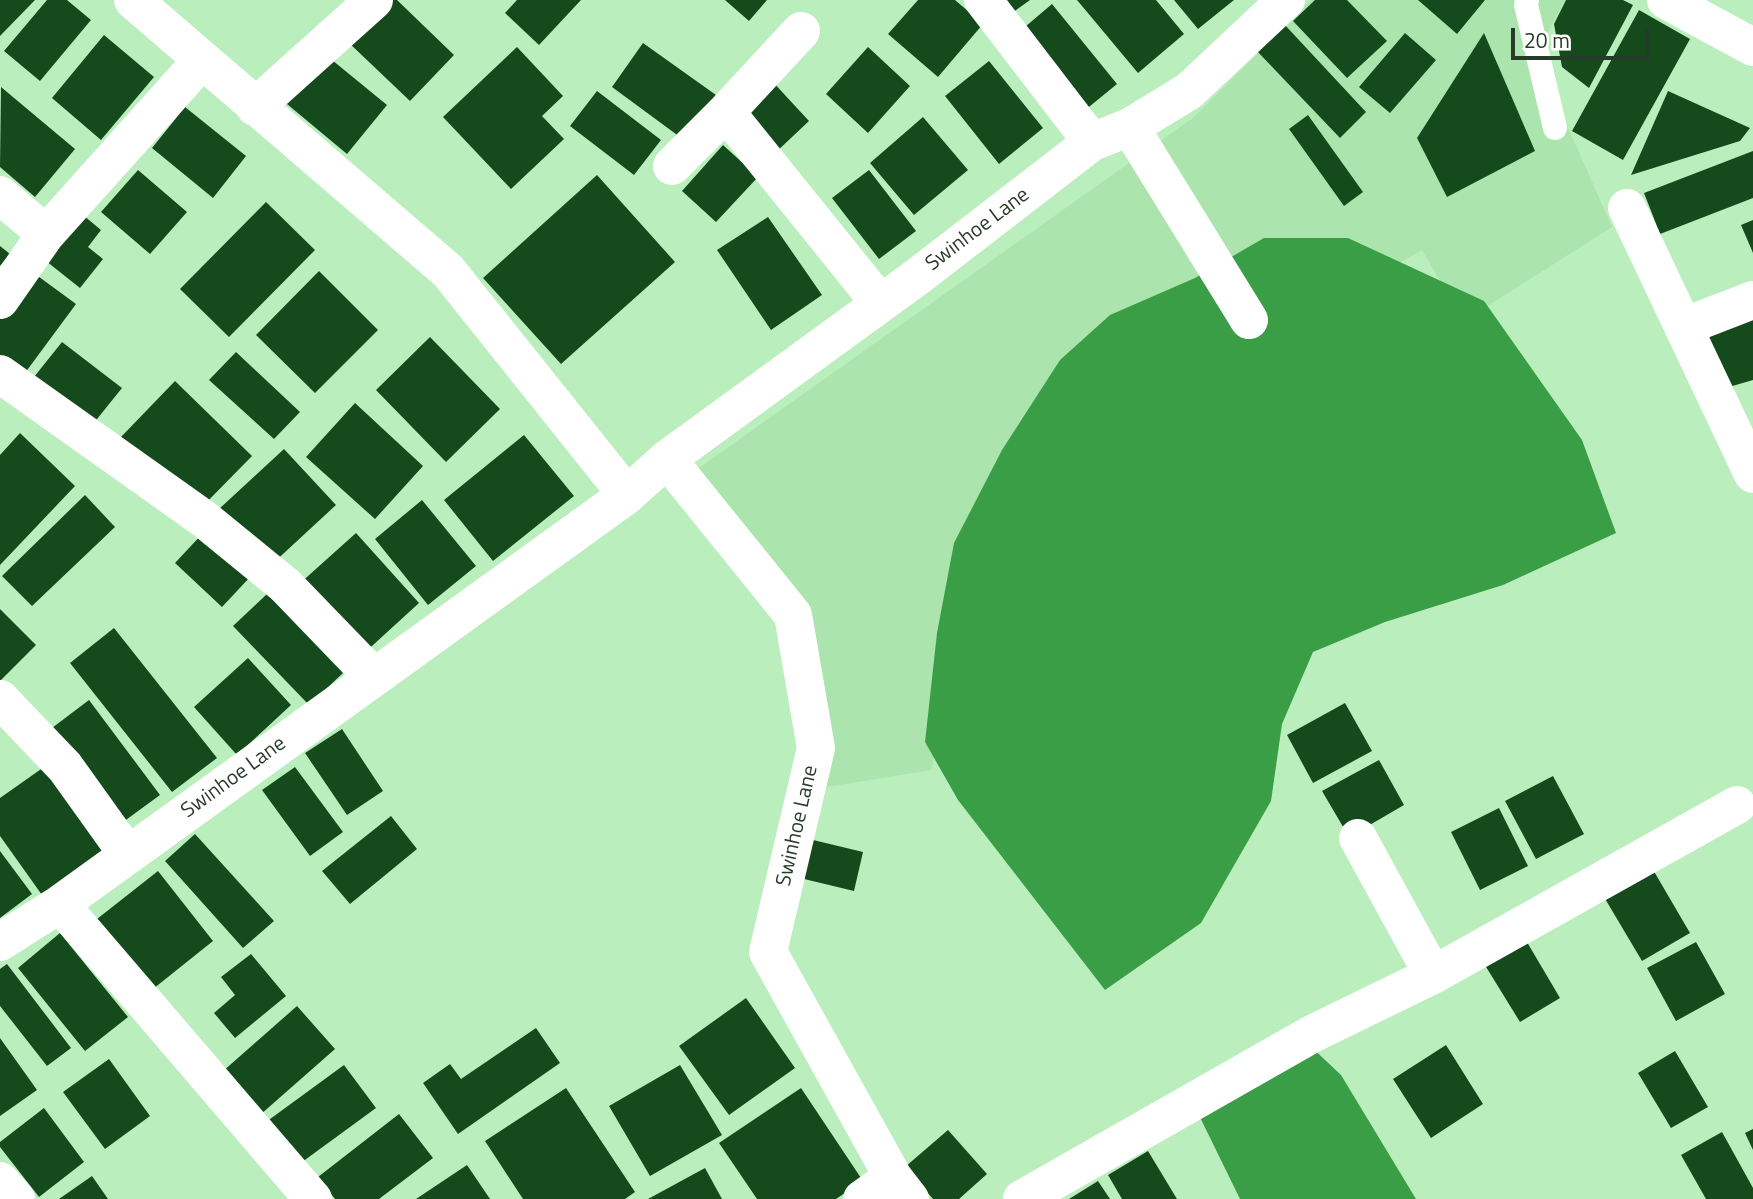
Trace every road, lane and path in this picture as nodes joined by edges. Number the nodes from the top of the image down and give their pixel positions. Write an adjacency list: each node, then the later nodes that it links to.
1 (133, 0): 9 (street)
2 (374, 0): 10 (street)
3 (983, 0): 14 (street)
4 (1286, 0): 12 (street, Swinhoe Lane)
5 (1527, 0): 13 (lane)
6 (1665, 0): 8 (street)
7 (801, 31): 11 (street)
8 (1747, 35)
9 (202, 60): 10 (street); 18 (street)
10 (255, 107): 27 (street)
11 (726, 112): 15 (street); 21 (street)
12 (1130, 127): 14 (street, Swinhoe Lane); 22 (street)
13 (1555, 128)
14 (1093, 142): 21 (street, Swinhoe Lane)
15 (672, 166)
16 (0, 195): 18 (street)
17 (1627, 208): 23 (street)
18 (46, 234): 19 (street)
19 (0, 300)
20 (1753, 300): 23 (street)
21 (880, 303): 25 (street, Swinhoe Lane)
22 (1249, 320)
23 (1683, 327): 26 (street)
24 (0, 374): 28 (street)
25 (667, 459): 27 (street, Swinhoe Lane); 37 (street, Swinhoe Lane)
26 (1753, 474)
27 (626, 495): 28 (street, Swinhoe Lane)
28 (374, 677): 32 (street, Swinhoe Lane)
29 (0, 699): 32 (street)
30 (1737, 805): 35 (street)
31 (1358, 838): 35 (street)
32 (128, 855): 33 (street, Swinhoe Lane)
33 (60, 904): 34 (street, Swinhoe Lane); 39 (street)
34 (0, 942)
35 (1433, 975): 41 (street)
36 (0, 1181): 38 (street)
37 (901, 1188): 40 (street)
38 (16, 1199)
39 (313, 1199)
40 (862, 1199)
41 (1022, 1199)

